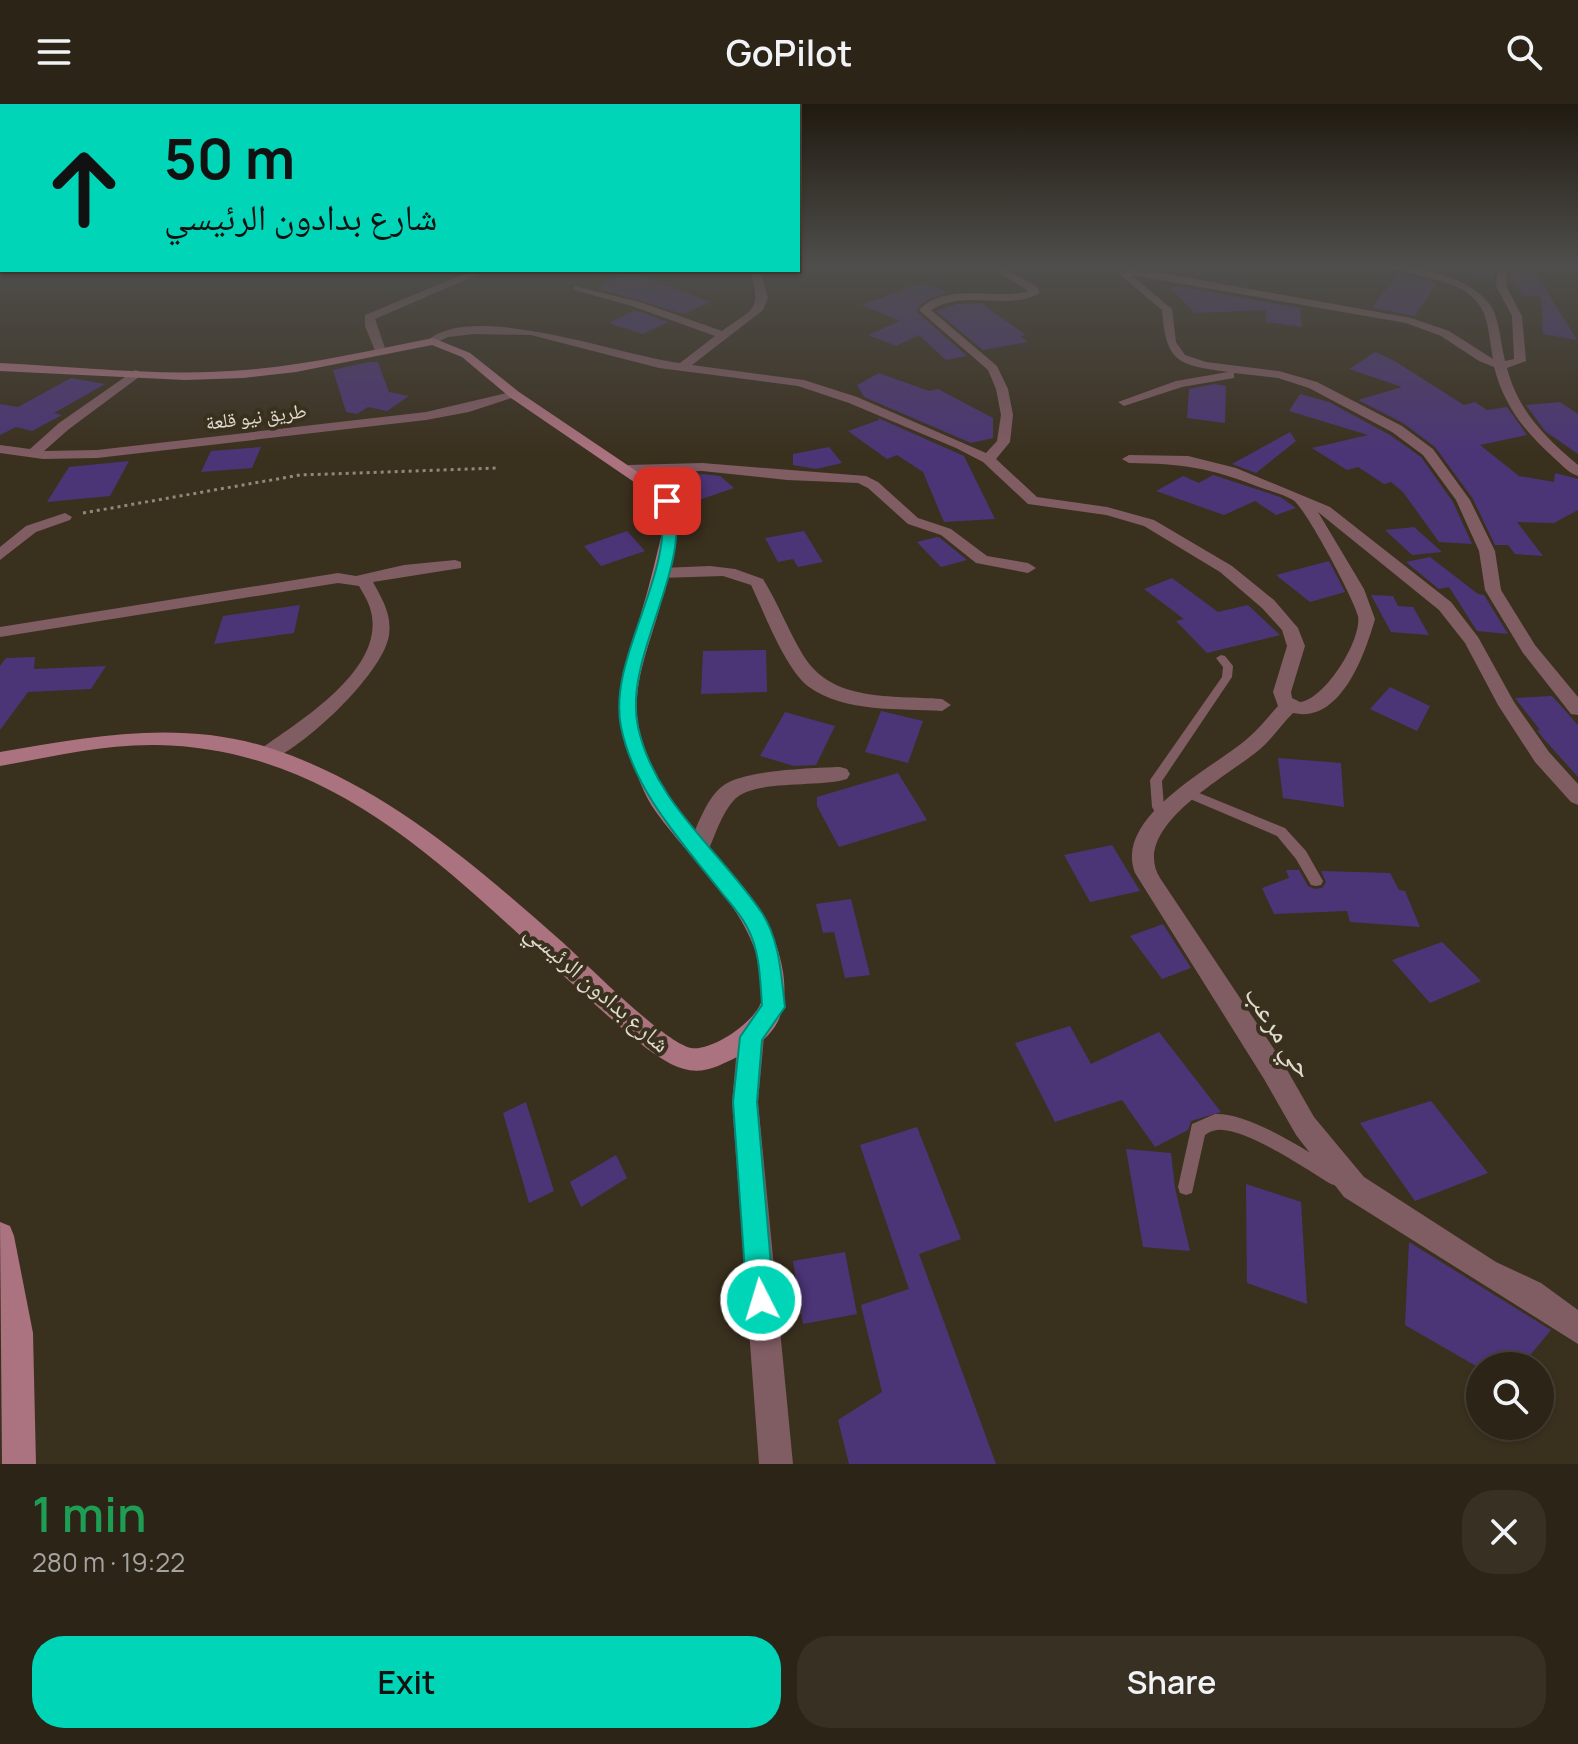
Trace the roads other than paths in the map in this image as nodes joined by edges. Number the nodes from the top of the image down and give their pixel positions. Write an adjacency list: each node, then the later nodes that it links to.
1 (371, 327): 11 (street)
2 (701, 327): 9 (street)
3 (731, 327): 9 (street)
4 (945, 327): 21 (street)
5 (1169, 327): 15 (street)
6 (1431, 327): 12 (street)
7 (1492, 327): 12 (street)
8 (1518, 327): 12 (street)
9 (722, 335): 14 (street)
10 (433, 341): 11 (main road); 14 (street); 17 (main road)
11 (380, 351): 16 (main road)
12 (1502, 365): 24 (street)
13 (0, 367): 16 (main road)
14 (681, 368): 21 (street)
15 (1250, 371): 18 (street); 36 (street)
16 (135, 374): 20 (street)
17 (515, 395): 20 (street, طريق نيو قلعة); 23 (main road)
18 (1124, 402)
19 (0, 449): 20 (street, طريق نيو قلعة)
20 (33, 454)
21 (988, 459): 35 (street)
22 (1129, 459): 25 (street)
23 (628, 469): 29 (street); 30 (main road)
24 (1578, 472)
25 (1302, 498): 35 (street); 41 (street)
26 (65, 517): 27 (street)
27 (0, 555)
28 (455, 565): 31 (street)
29 (1028, 568)
30 (661, 573): 34 (street); 43 (main road)
31 (359, 580): 32 (street); 37 (street)
32 (0, 632)
33 (1221, 658): 42 (lane)
34 (942, 705)
35 (1289, 706): 40 (street, حي مرعب)
36 (1578, 709)
37 (266, 755): 38 (main road, شارع بدادون الرئيسي); 45 (main road, شارع بدادون الرئيسي)
38 (0, 759)
39 (840, 774): 43 (street)
40 (1187, 793): 42 (street, حي مرعب); 44 (lane)
41 (1578, 797)
42 (1163, 816): 47 (street, حي مرعب)
43 (698, 849): 45 (main road)
44 (1316, 881)
45 (751, 1037): 51 (street)
46 (1186, 1187): 47 (lane)
47 (1354, 1187): 49 (street, حي مرعب)
48 (0, 1236): 50 (main road)
49 (1578, 1329)
50 (19, 1464)
51 (776, 1464)

